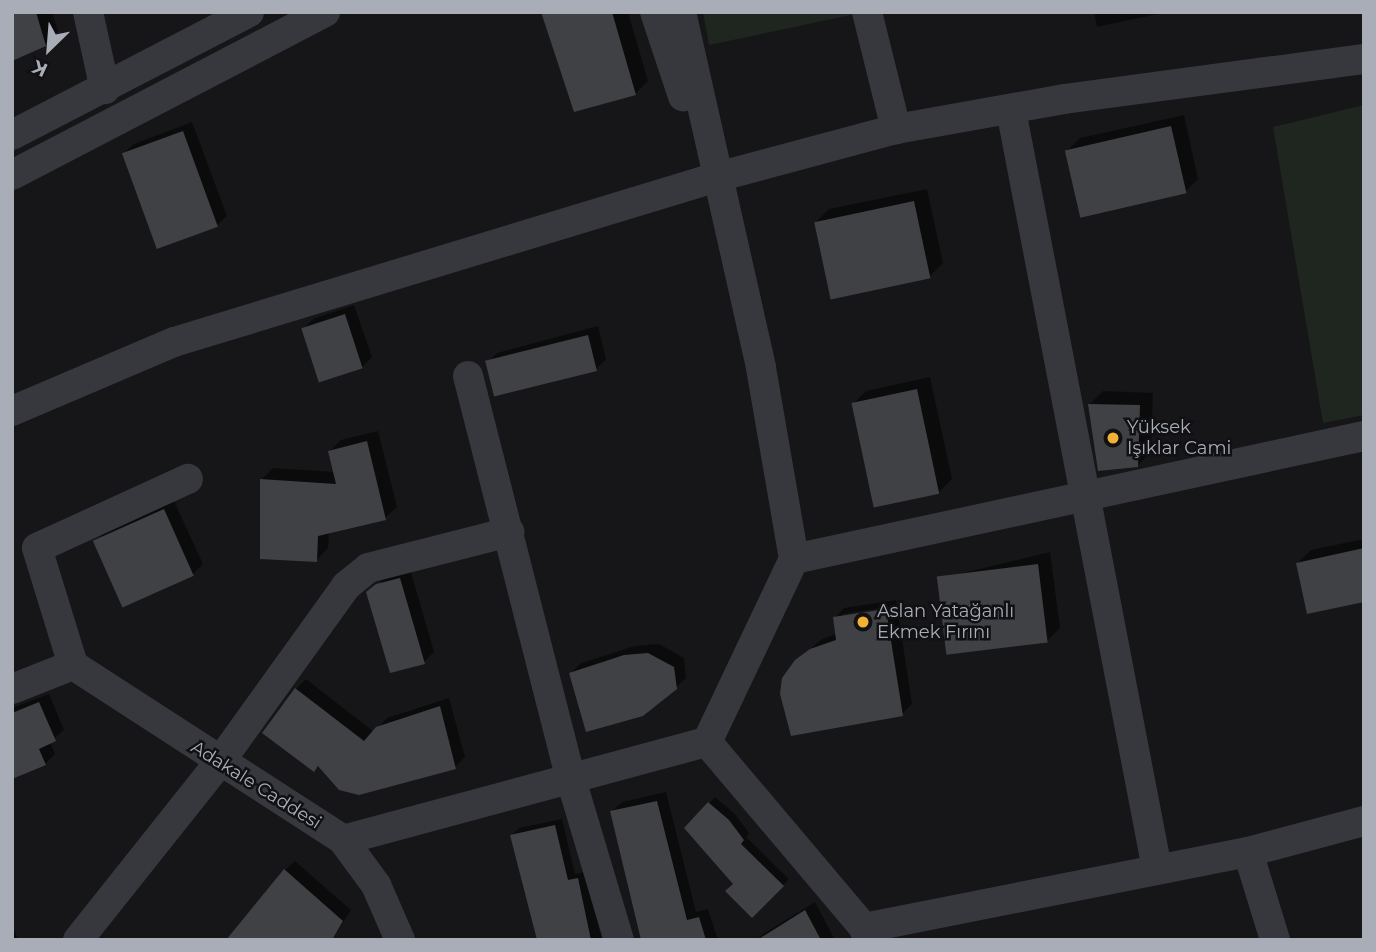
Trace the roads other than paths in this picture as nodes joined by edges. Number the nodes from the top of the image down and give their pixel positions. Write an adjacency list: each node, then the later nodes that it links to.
1 (88, 12): 8 (street)
2 (249, 12): 8 (street)
3 (325, 12): 12 (street)
4 (655, 12): 13 (street)
5 (681, 12): 13 (street)
6 (867, 12): 10 (street)
7 (1364, 59): 9 (street)
8 (105, 89): 11 (street)
9 (1011, 110): 10 (street); 18 (street)
10 (896, 129): 13 (street)
11 (12, 135)
12 (12, 175)
13 (717, 177): 15 (street); 20 (street)
14 (468, 376): 19 (street)
15 (12, 411)
16 (1364, 436): 18 (street)
17 (188, 479): 21 (street)
18 (1085, 496): 20 (street); 29 (street)
19 (509, 533): 24 (street); 25 (street)
20 (794, 559): 23 (street)
21 (74, 665): 22 (street); 24 (street, Adakale Caddesi)
22 (12, 689)
23 (707, 742): 25 (street); 30 (street)
24 (219, 763): 27 (street, Adakale Caddesi); 31 (street)
25 (570, 776): 27 (street); 33 (street)
26 (1364, 821): 28 (street)
27 (343, 840): 32 (street, Adakale Caddesi)
28 (1248, 852): 29 (street); 34 (street)
29 (1157, 869): 30 (street)
30 (866, 934)
31 (78, 940)
32 (400, 940)
33 (618, 940)
34 (1275, 940)

